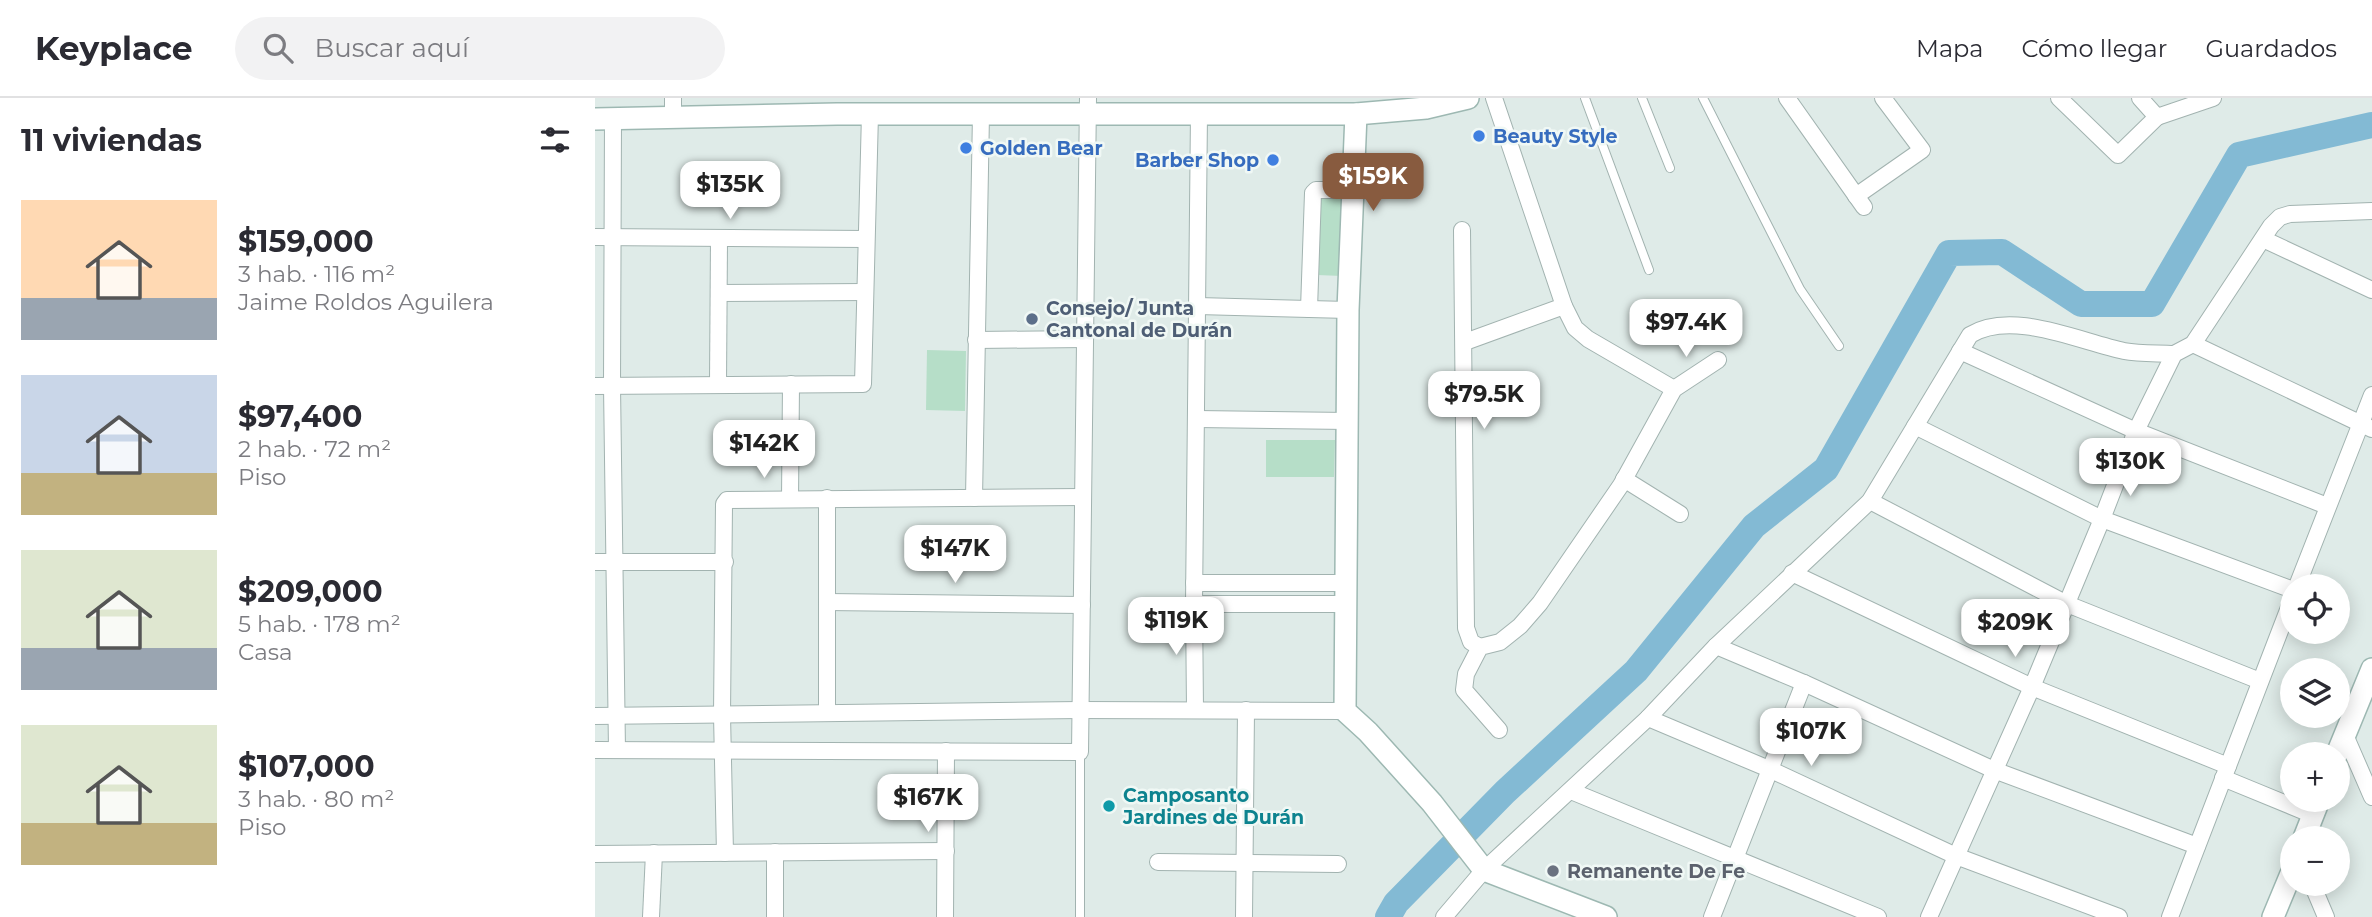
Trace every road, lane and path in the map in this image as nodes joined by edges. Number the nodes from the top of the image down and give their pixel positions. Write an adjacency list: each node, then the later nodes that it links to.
1 (1468, 98): 18 (street)
2 (1494, 98): 35 (street)
3 (1585, 98): 30 (lane)
4 (1642, 98): 21 (lane)
5 (1703, 98): 42 (lane)
6 (1787, 98): 7 (street)
7 (1883, 98)
8 (2059, 98): 19 (street)
9 (2140, 98): 19 (street)
10 (2213, 98): 19 (street)
11 (836, 106): 14 (street); 16 (street)
12 (1088, 106): 15 (street); 17 (street); 38 (street)
13 (1282, 106): 15 (street); 18 (street)
14 (673, 108): 20 (street)
15 (1207, 108): 34 (street)
16 (870, 114): 17 (street); 28 (street)
17 (981, 114): 39 (street)
18 (1356, 114): 22 (street)
19 (2157, 117)
20 (604, 119): 25 (street)
21 (1670, 168)
22 (1353, 190): 36 (street); 37 (street)
23 (2372, 211): 29 (street)
24 (1462, 230): 40 (street)
25 (614, 236): 26 (street); 27 (street); 49 (street)
26 (595, 237)
27 (719, 239): 28 (street); 33 (street)
28 (866, 239): 32 (street)
29 (2263, 239): 31 (street); 41 (street)
30 (1649, 270)
31 (2372, 290)
32 (865, 292): 33 (street); 47 (street)
33 (719, 293): 46 (street)
34 (1198, 306): 36 (street); 52 (street)
35 (1564, 306): 40 (street); 50 (street)
36 (1309, 309): 37 (street)
37 (1348, 310): 53 (street)
38 (1085, 339): 39 (street); 58 (street)
39 (976, 341): 60 (street)
40 (1465, 342): 80 (street)
41 (2193, 344): 44 (street); 55 (street)
42 (1839, 346)
43 (1960, 351): 44 (street); 54 (street); 56 (street)
44 (2174, 354): 56 (street)
45 (1718, 360): 50 (street)
46 (718, 384): 47 (street); 49 (street)
47 (790, 384): 61 (street)
48 (595, 386): 49 (street)
49 (612, 386): 67 (street)
50 (1674, 389): 57 (street)
51 (2372, 395): 55 (street)
52 (1197, 419): 53 (street); 71 (street)
53 (1347, 421): 73 (street)
54 (1915, 426): 62 (street); 65 (street)
55 (2366, 426): 63 (street)
56 (2136, 431): 63 (street); 65 (street)
57 (1624, 479): 64 (street); 80 (street)
58 (1083, 497): 60 (street); 77 (street)
59 (827, 498): 60 (street); 61 (street); 74 (street)
60 (974, 498)
61 (790, 499): 68 (street)
62 (1870, 501): 69 (street); 76 (street)
63 (2327, 506): 70 (street)
64 (1680, 514)
65 (2102, 519): 72 (street); 76 (street)
66 (595, 562): 67 (street)
67 (616, 562): 68 (street); 92 (street)
68 (725, 562): 90 (street)
69 (1793, 573): 79 (street); 84 (street)
70 (2302, 574)
71 (1194, 583): 73 (street); 75 (street)
72 (2280, 585)
73 (1345, 593): 75 (street); 88 (street)
74 (827, 602): 77 (street); 89 (street)
75 (1193, 604): 86 (street)
76 (2067, 604): 82 (street); 84 (street)
77 (1082, 605): 85 (street)
78 (2280, 630): 82 (street)
79 (1716, 646): 83 (street); 93 (street)
80 (1480, 647): 94 (street)
81 (2372, 669): 95 (street)
82 (2260, 681): 104 (street)
83 (1804, 683): 102 (street); 103 (street)
84 (2032, 687): 103 (street); 104 (street)
85 (1080, 710): 86 (street); 89 (street); 100 (street)
86 (1195, 710): 87 (street)
87 (1246, 710): 88 (street); 117 (street)
88 (1345, 711): 119 (street)
89 (827, 713): 90 (street)
90 (723, 715): 92 (street); 98 (street)
91 (595, 716): 92 (street)
92 (617, 716): 97 (street)
93 (1648, 718): 102 (street); 105 (street)
94 (1499, 730)
95 (2342, 742)
96 (595, 750): 97 (street)
97 (617, 750): 98 (street)
98 (724, 751): 99 (street); 112 (street)
99 (946, 751): 100 (street); 109 (street)
100 (1080, 752): 125 (lane)
101 (2350, 760): 107 (street)
102 (1769, 769): 114 (street); 115 (street)
103 (1994, 769): 108 (street); 114 (street)
104 (2225, 772): 106 (street); 108 (street)
105 (1571, 791): 115 (street); 119 (street)
106 (2280, 793)
107 (2372, 797)
108 (2197, 846): 133 (street)
109 (946, 851): 110 (street); 124 (street)
110 (775, 852): 112 (street); 123 (street)
111 (654, 853): 112 (street); 113 (street); 122 (street)
112 (725, 853)
113 (595, 854)
114 (1957, 856): 131 (street); 132 (street)
115 (1734, 859): 129 (street); 130 (street)
116 (1158, 862): 117 (street)
117 (1244, 863): 118 (street); 126 (street)
118 (1338, 864)
119 (1481, 866): 127 (street); 128 (street)
120 (2282, 896): 134 (street)
121 (2317, 896): 135 (street)
122 (651, 917)
123 (775, 917)
124 (946, 917)
125 (1080, 917)
126 (1244, 917)
127 (1444, 917)
128 (1607, 917)
129 (1712, 917)
130 (1878, 917)
131 (1929, 917)
132 (2119, 917)
133 (2170, 917)
134 (2273, 917)
135 (2326, 917)

